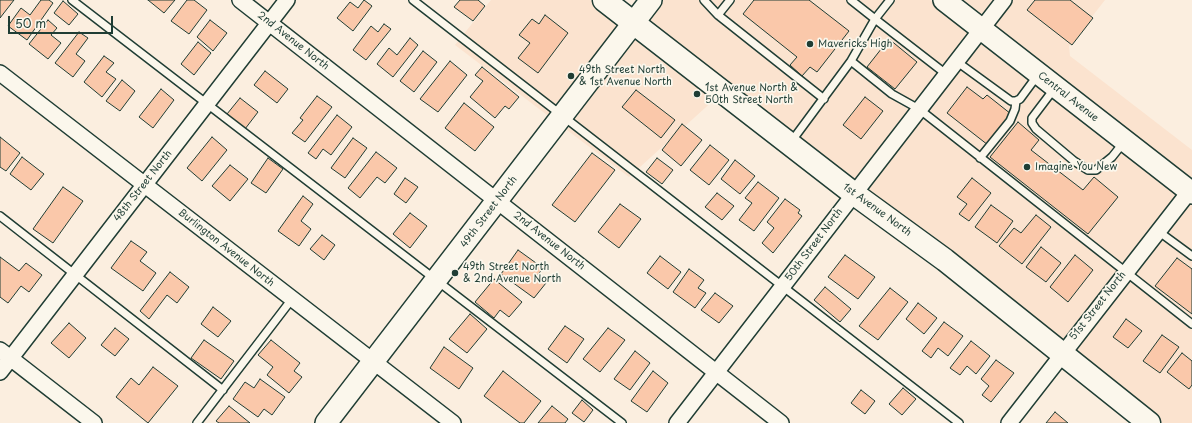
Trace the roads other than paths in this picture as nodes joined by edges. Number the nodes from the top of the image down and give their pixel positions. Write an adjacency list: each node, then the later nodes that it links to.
1 (72, 0): 26 (lane)
2 (240, 0): 15 (street, 2nd Avenue North)
3 (287, 0): 15 (street, 48th Street North)
4 (413, 0): 28 (lane)
5 (604, 0): 16 (main road, 1st Avenue North)
6 (651, 0): 16 (main road, 49th Street North)
7 (704, 0): 13 (lane)
8 (730, 0): 13 (lane)
9 (851, 0): 14 (lane)
10 (890, 0): 14 (lane)
11 (944, 0): 17 (main road, Central Avenue)
12 (1004, 0): 17 (street, 50th Street North)
13 (718, 16): 24 (lane)
14 (875, 19): 18 (lane); 21 (lane)
15 (270, 22): 26 (street, 48th Street North); 35 (street, 2nd Avenue North)
16 (633, 23): 28 (main road, 49th Street North); 30 (main road, 1st Avenue North)
17 (981, 29): 19 (street, 50th Street North); 22 (main road, Central Avenue)
18 (851, 61): 24 (lane); 27 (lane)
19 (956, 61): 21 (street, 50th Street North); 25 (lane)
20 (0, 73): 32 (street, Burlington Avenue North)
21 (946, 74): 27 (street, 50th Street North)
22 (1039, 74): 23 (main road, Central Avenue); 25 (lane)
23 (1056, 87): 29 (main road, Central Avenue); 29 (lane)
24 (824, 99): 30 (lane)
25 (1016, 101): 31 (lane)
26 (206, 104): 32 (street, 48th Street North); 41 (lane)
27 (919, 109): 31 (lane); 34 (street, 50th Street North)
28 (562, 116): 35 (main road, 49th Street North); 42 (lane)
29 (1125, 141): 33 (main road, Central Avenue)
30 (790, 144): 34 (main road, 1st Avenue North)
31 (980, 158): 39 (lane)
32 (144, 185): 40 (street, 48th Street North); 43 (street, Burlington Avenue North)
33 (1191, 191): 37 (street, 51st Street North)
34 (853, 193): 42 (street, 50th Street North); 45 (main road, 1st Avenue North)
35 (497, 200): 41 (main road, 49th Street North); 49 (street, 2nd Avenue North)
36 (0, 216): 40 (lane)
37 (1158, 230): 38 (lane); 39 (street, 51st Street North)
38 (1192, 256)
39 (1125, 273): 44 (lane); 45 (street, 51st Street North)
40 (75, 275): 46 (street, 48th Street North); 50 (lane)
41 (436, 280): 47 (main road, 49th Street North); 55 (lane)
42 (782, 287): 49 (street, 50th Street North); 58 (lane)
43 (292, 299): 47 (street, Burlington Avenue North); 50 (lane)
44 (1192, 324)
45 (1061, 353): 59 (street, 51st Street North); 60 (main road, 1st Avenue North)
46 (5, 354): 48 (street, 48th Street North); 51 (street)
47 (373, 362): 53 (main road, 49th Street North); 54 (street, Burlington Avenue North)
48 (0, 372)
49 (717, 372): 56 (street, 50th Street North); 57 (street, 2nd Avenue North)
50 (223, 390): 52 (lane)
51 (94, 423)
52 (197, 423)
53 (326, 423)
54 (453, 423)
55 (622, 423)
56 (677, 423)
57 (781, 423)
58 (959, 423)
59 (1009, 423)
60 (1149, 423)

